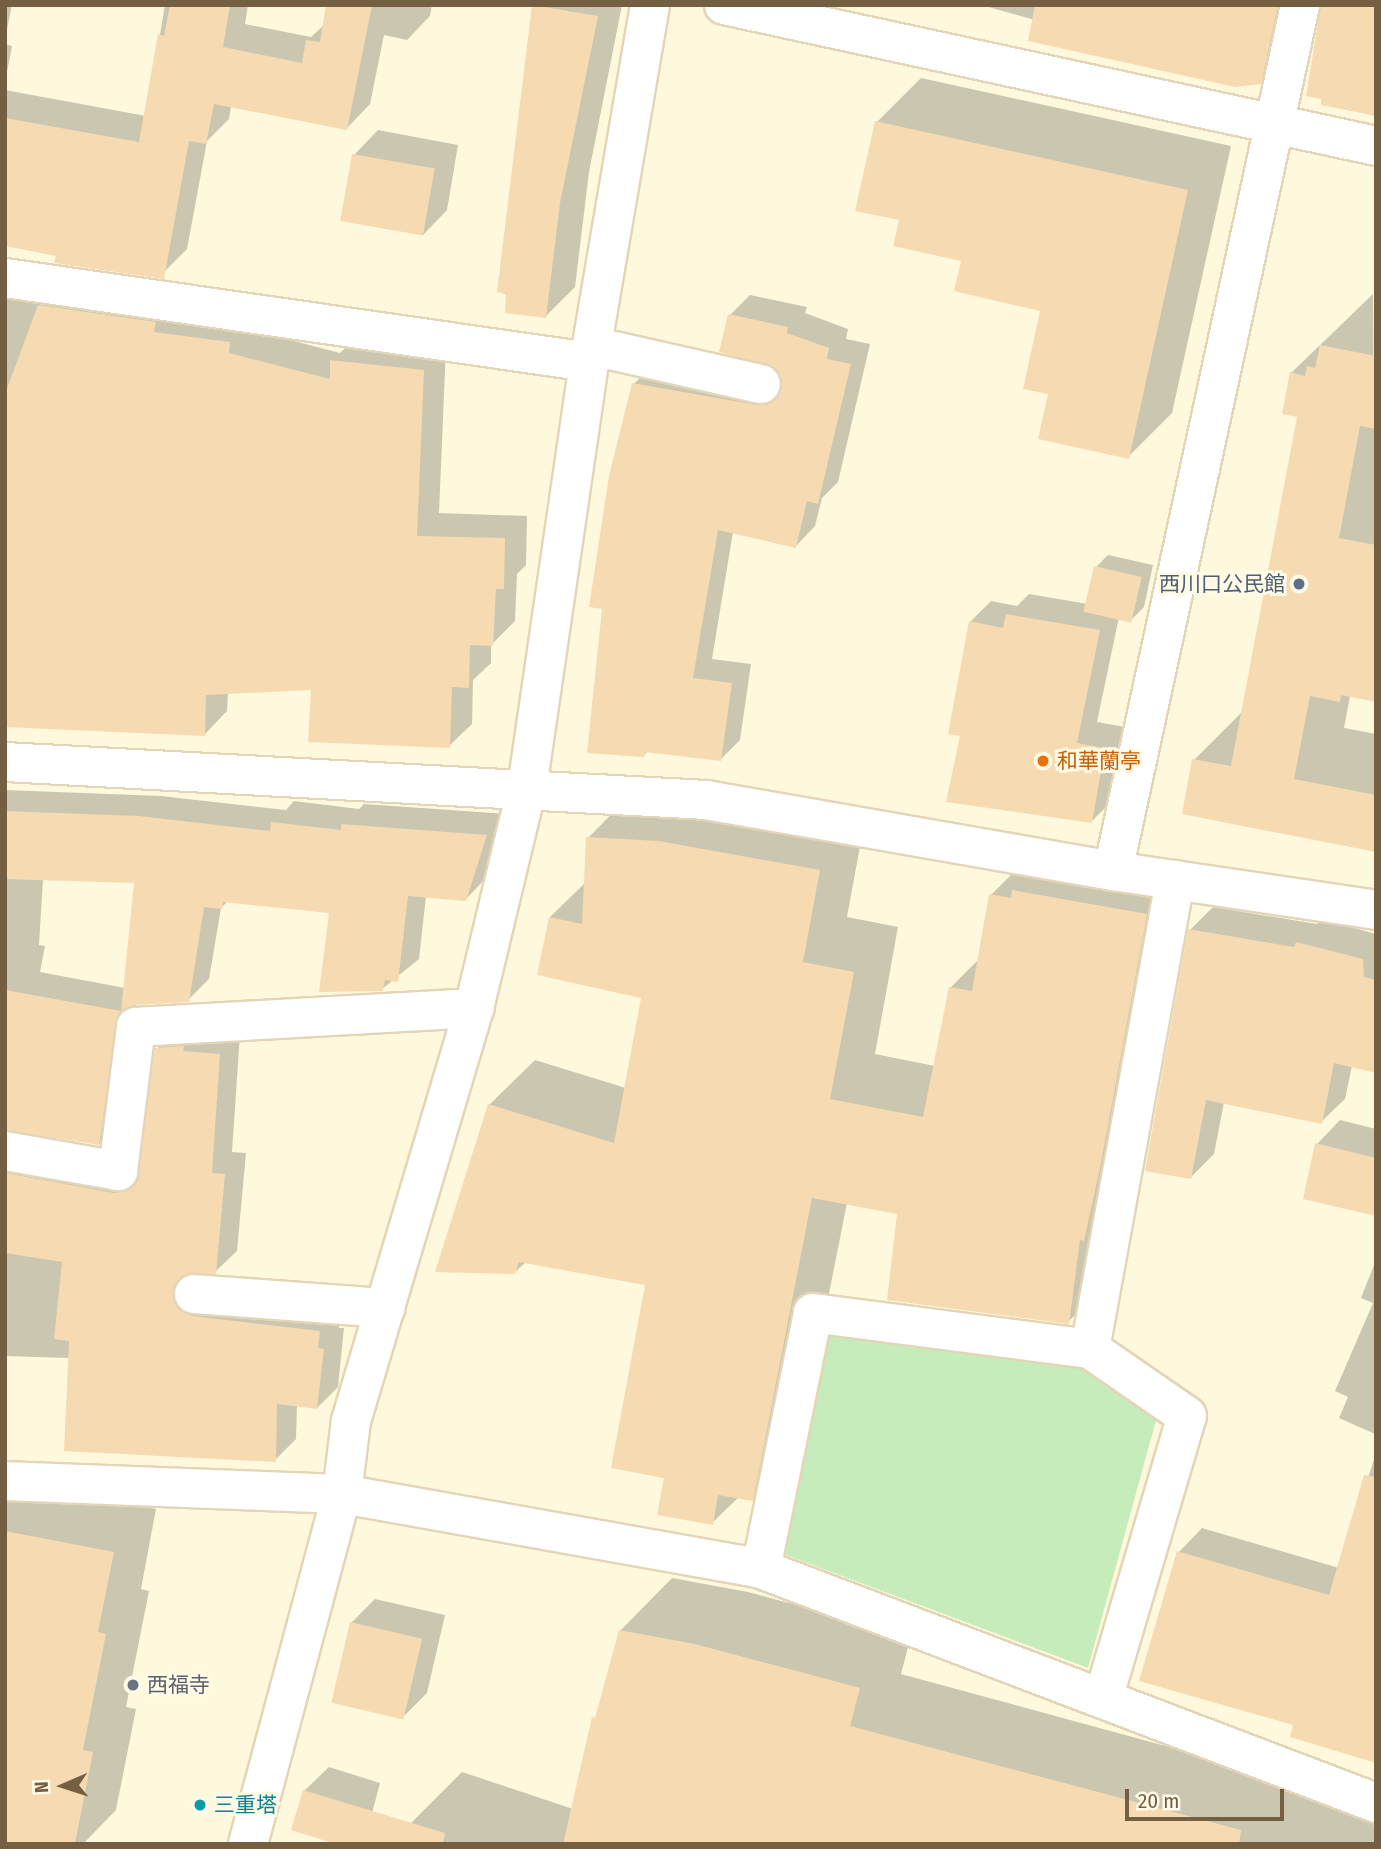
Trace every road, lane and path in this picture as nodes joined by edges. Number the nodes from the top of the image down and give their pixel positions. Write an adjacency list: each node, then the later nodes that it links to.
1 (650, 5): 7 (street)
2 (724, 5): 4 (street)
3 (1300, 5): 4 (street)
4 (1273, 124): 5 (street); 11 (street)
5 (1376, 146)
6 (5, 278): 7 (street)
7 (591, 354): 8 (street); 10 (street)
8 (761, 384)
9 (5, 762): 10 (street)
10 (527, 788): 11 (street); 14 (street)
11 (1112, 871): 12 (street)
12 (1175, 880): 13 (street); 18 (street)
13 (1376, 910)
14 (474, 1008): 15 (street); 17 (street)
15 (5, 1151)
16 (194, 1294): 17 (street)
17 (385, 1308): 20 (street)
18 (1090, 1349): 21 (street); 22 (street)
19 (5, 1480): 20 (street)
20 (342, 1494): 21 (street); 24 (street)
21 (761, 1569): 22 (street)
22 (1103, 1699): 23 (street)
23 (1376, 1803)
24 (248, 1844)

